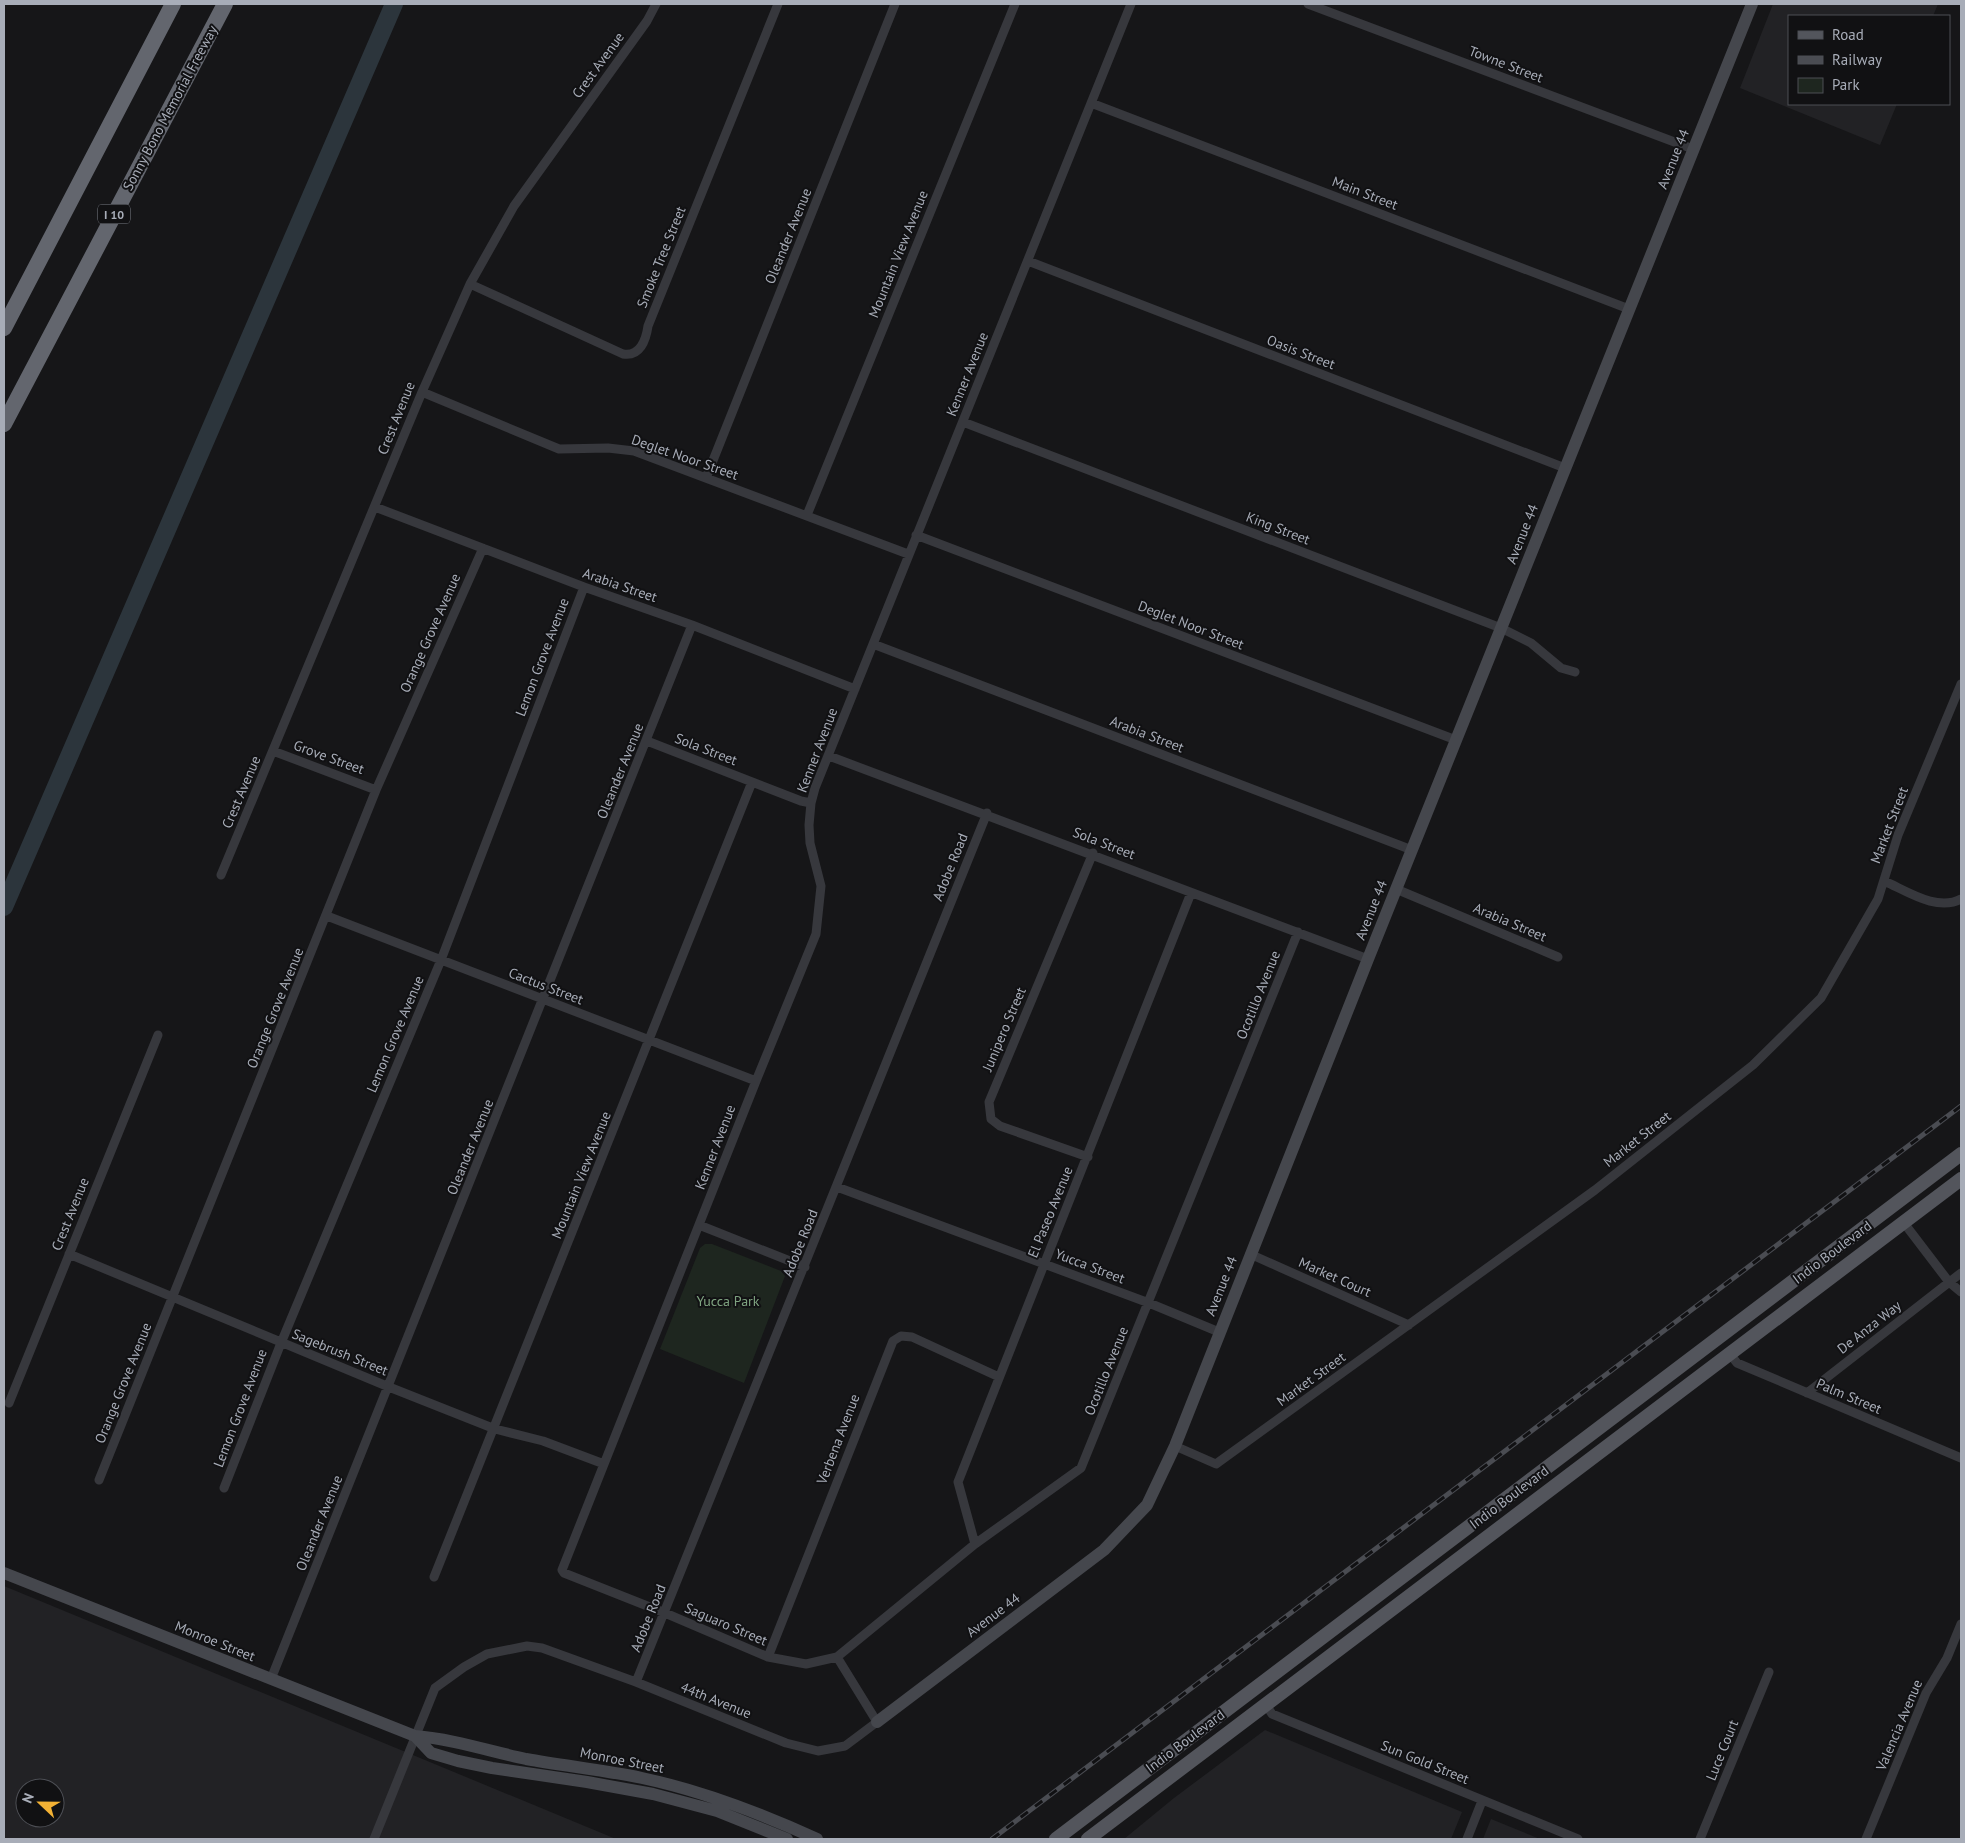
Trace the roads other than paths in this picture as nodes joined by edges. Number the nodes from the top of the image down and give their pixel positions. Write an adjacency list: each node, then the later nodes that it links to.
1 (173, 4): 15 (highway)
2 (225, 4): 18 (highway, Sonny Bono Memorial Freeway / I 10)
3 (656, 4): 13 (street, Crest Avenue)
4 (778, 4): 13 (street, Smoke Tree Street)
5 (895, 4): 20 (street, Oleander Avenue)
6 (1015, 4): 22 (street, Mountain View Avenue)
7 (1131, 4): 10 (street, Kenner Avenue)
8 (1308, 4): 11 (street, Towne Street)
9 (1752, 4): 11 (street, Avenue 44)
10 (1091, 103): 12 (street, Kenner Avenue); 14 (street, Main Street)
11 (1693, 149): 14 (street, Avenue 44)
12 (1028, 261): 17 (street, Kenner Avenue); 19 (street, Oasis Street)
13 (470, 284): 16 (street, Crest Avenue)
14 (1629, 309): 19 (street, Avenue 44)
15 (4, 328)
16 (422, 392): 20 (street, Deglet Noor Street); 21 (street, Crest Avenue)
17 (963, 422): 23 (street, Kenner Avenue); 28 (street, King Street)
18 (4, 424)
19 (1565, 468): 28 (street, Avenue 44)
20 (706, 478): 22 (street, Deglet Noor Street)
21 (375, 507): 24 (street, Arabia Street); 35 (street, Crest Avenue)
22 (807, 515): 25 (street, Deglet Noor Street)
23 (916, 535): 25 (street, Kenner Avenue); 33 (street, Deglet Noor Street)
24 (483, 548): 26 (street, Arabia Street); 38 (street, Orange Grove Avenue)
25 (908, 554): 29 (street, Kenner Avenue)
26 (584, 587): 27 (street, Arabia Street); 52 (street, Lemon Grove Avenue)
27 (692, 625): 32 (street, Arabia Street); 34 (street, Oleander Avenue)
28 (1501, 628): 30 (street, King Street); 33 (street, Avenue 44)
29 (873, 644): 32 (street, Kenner Avenue); 41 (street, Arabia Street)
30 (1575, 672)
31 (1961, 684): 44 (street, Market Street)
32 (855, 689): 36 (street, Kenner Avenue)
33 (1456, 740): 41 (street, Avenue 44)
34 (646, 741): 37 (street, Sola Street); 53 (street, Oleander Avenue)
35 (273, 751): 38 (street, Grove Street); 43 (street, Crest Avenue)
36 (829, 756): 39 (street, Kenner Avenue); 40 (street, Sola Street)
37 (752, 782): 39 (street, Sola Street); 55 (street, Mountain View Avenue)
38 (376, 790): 48 (street, Orange Grove Avenue)
39 (811, 802): 56 (street, Kenner Avenue)
40 (986, 814): 42 (street, Sola Street); 61 (street, Adobe Road)
41 (1412, 850): 45 (street, Avenue 44)
42 (1092, 853): 46 (street, Sola Street); 58 (street, Junipero Street)
43 (221, 875)
44 (1884, 881): 47 (street); 75 (street, Market Street)
45 (1396, 889): 50 (street, Arabia Street); 51 (street, Avenue 44)
46 (1191, 893): 49 (street, Sola Street); 58 (street, El Paseo Avenue)
47 (1961, 899)
48 (326, 916): 52 (street, Cactus Street); 73 (street, Orange Grove Avenue)
49 (1298, 932): 51 (street, Sola Street); 74 (street, Ocotillo Avenue)
50 (1558, 957)
51 (1368, 959): 66 (street, Avenue 44)
52 (441, 960): 53 (street, Cactus Street); 77 (street, Lemon Grove Avenue)
53 (543, 999): 55 (street, Cactus Street); 81 (street, Oleander Avenue)
54 (158, 1034): 65 (street, Crest Avenue)
55 (649, 1040): 56 (street, Cactus Street); 84 (street, Mountain View Avenue)
56 (756, 1081): 64 (street, Kenner Avenue)
57 (1961, 1154): 62 (main road, Indio Boulevard)
58 (1088, 1157): 67 (street, El Paseo Avenue)
59 (1961, 1161): 63 (main road)
60 (1961, 1180): 63 (main road, Indio Boulevard)
61 (837, 1187): 67 (street, Yucca Street); 68 (street, Adobe Road)
62 (1874, 1220): 63 (main road); 70 (main road, Indio Boulevard)
63 (1904, 1223): 71 (street); 79 (main road, Indio Boulevard)
64 (699, 1225): 68 (street); 87 (street, Kenner Avenue)
65 (69, 1254): 73 (street, Sagebrush Street); 83 (street, Crest Avenue)
66 (1250, 1254): 75 (street, Market Court); 76 (street, Avenue 44)
67 (1044, 1263): 74 (street, Yucca Street); 80 (street, El Paseo Avenue)
68 (805, 1267): 94 (street, Adobe Road)
69 (1961, 1273): 71 (street, De Anza Way)
70 (1798, 1278): 78 (main road, Indio Boulevard); 79 (main road)
71 (1949, 1282): 72 (street); 82 (street, De Anza Way)
72 (1961, 1292)
73 (172, 1298): 77 (street, Sagebrush Street); 88 (street, Orange Grove Avenue)
74 (1149, 1303): 76 (street, Yucca Street); 90 (street, Ocotillo Avenue)
75 (1409, 1325): 85 (street, Market Street)
76 (1219, 1332): 85 (street, Avenue 44)
77 (281, 1342): 81 (street, Sagebrush Street); 89 (street, Lemon Grove Avenue)
78 (1698, 1354): 79 (main road); 96 (main road, Indio Boulevard)
79 (1730, 1354): 82 (street, Palm Street); 102 (main road, Indio Boulevard)
80 (999, 1377): 90 (street, El Paseo Avenue); 97 (street, Verbena Avenue)
81 (389, 1387): 84 (street, Sagebrush Street); 100 (street, Oleander Avenue)
82 (1807, 1393): 86 (street, Palm Street)
83 (9, 1403)
84 (495, 1429): 87 (street, Sagebrush Street); 93 (street, Mountain View Avenue)
85 (1175, 1446): 104 (street, Avenue 44)
86 (1961, 1458)
87 (604, 1464): 91 (street, Kenner Avenue)
88 (99, 1480)
89 (224, 1488)
90 (975, 1544): 98 (street, Ocotillo Avenue)
91 (562, 1570): 94 (street, Saguaro Street)
92 (4, 1573): 100 (street, Monroe Street)
93 (434, 1577)
94 (665, 1613): 97 (street, Saguaro Street); 101 (street, Adobe Road)
95 (1961, 1624): 117 (street, Valencia Avenue)
96 (1330, 1632): 102 (main road); 103 (main road, Indio Boulevard)
97 (768, 1657): 98 (street, Ocotillo Avenue)
98 (837, 1657): 104 (street)
99 (1769, 1672): 116 (street, Luce Court)
100 (270, 1679): 105 (street, Monroe Street)
101 (636, 1682): 104 (street, 44th Avenue); 105 (street, 44th Avenue)
102 (1266, 1705): 103 (main road); 107 (street, Sun Gold Street); 113 (main road, Indio Boulevard)
103 (1228, 1708): 106 (main road, Indio Boulevard)
104 (877, 1722)
105 (414, 1736): 108 (street); 109 (street, Monroe Street); 110 (street, Monroe Street)
106 (1139, 1776): 111 (main road, Indio Boulevard); 112 (main road)
107 (1482, 1801): 114 (street); 115 (street, Sun Gold Street)
108 (374, 1839)
109 (787, 1839)
110 (817, 1839)
111 (1056, 1839)
112 (1071, 1839)
113 (1088, 1839)
114 (1467, 1839)
115 (1578, 1839)
116 (1700, 1839)
117 (1866, 1839)

